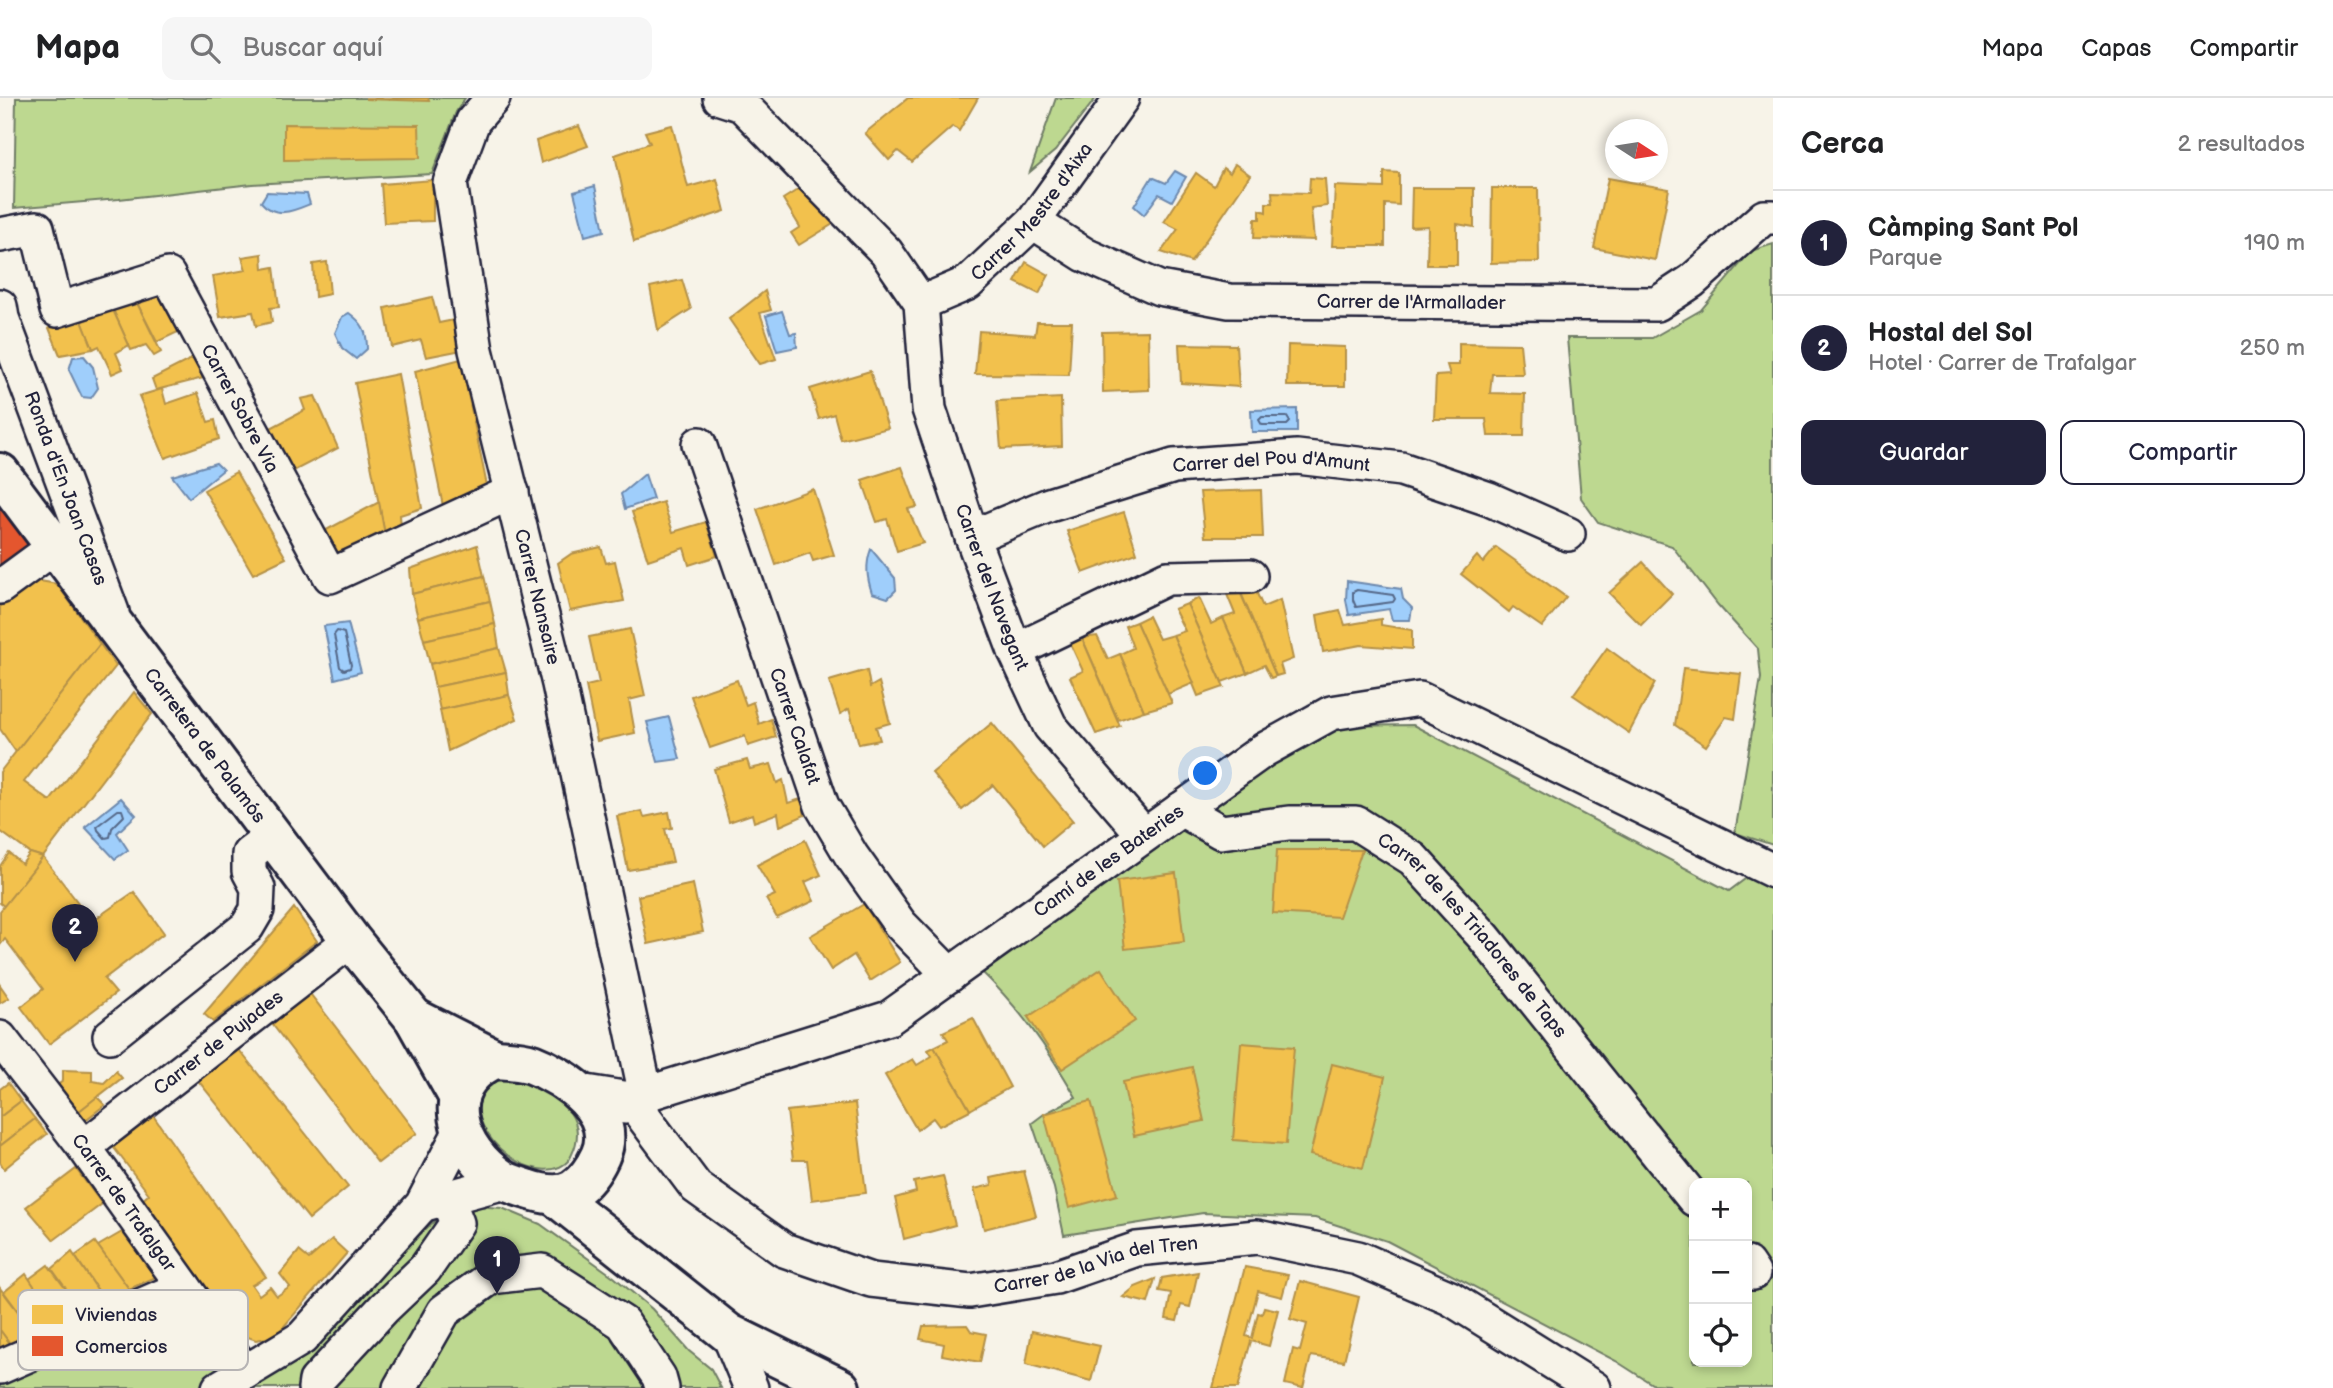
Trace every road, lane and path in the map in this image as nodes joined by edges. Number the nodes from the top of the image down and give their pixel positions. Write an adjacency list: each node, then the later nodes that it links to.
1 (493, 98): 11 (street, Carrer Nansaire)
2 (720, 98): 7 (street)
3 (1122, 98): 5 (street, Carrer Mestre d'Aixa)
4 (1773, 217): 5 (street, Carrer de l'Armallader)
5 (1034, 222): 7 (street, Carrer Mestre d'Aixa)
6 (0, 235): 11 (street, Carrer Sobre Via)
7 (921, 303): 13 (street, Carrer del Navegant)
8 (0, 306): 17 (street, Ronda d'En Joan Casas)
9 (699, 444): 24 (street, Carrer Calafat)
10 (0, 473): 14 (main road, Carretera de Palamós)
11 (512, 492): 30 (street, Carrer Nansaire)
12 (1568, 534): 13 (street, Carrer del Pou d'Amunt)
13 (972, 537): 18 (street, Carrer del Navegant)
14 (55, 546): 16 (street); 17 (main road, Carretera de Palamós)
15 (1250, 576): 18 (street)
16 (0, 587)
17 (119, 631): 21 (main road, Carretera de Palamós)
18 (1015, 651): 20 (street, Carrer del Navegant)
19 (1181, 809): 20 (street, Camí de les Bateries); 22 (street, Camí de les Bateries); 35 (street, Carrer de les Triadores de Taps)
20 (1144, 835): 24 (street, Camí de les Bateries)
21 (272, 836): 23 (main road, Carretera de Palamós); 26 (street)
22 (1773, 871)
23 (351, 940): 25 (main road, Carretera de Palamós); 32 (street, Carrer de Pujades)
24 (950, 975): 30 (street, Camí de les Bateries)
25 (414, 1018): 28 (main road, Carretera de Palamós); 31 (main road, Carretera de Palamós)
26 (110, 1036)
27 (0, 1038): 32 (street, Carrer de Trafalgar)
28 (495, 1059): 29 (main road); 31 (main road)
29 (580, 1091): 30 (street); 33 (main road)
30 (630, 1099): 33 (street); 51 (street, Carrer de la Via del Tren)
31 (460, 1114): 34 (main road); 37 (street)
32 (84, 1147): 39 (street, Carrer de Trafalgar)
33 (598, 1155): 36 (main road); 38 (main road)
34 (505, 1182): 36 (main road); 37 (street)
35 (1689, 1193)
36 (554, 1195): 38 (main road)
37 (435, 1202): 45 (street); 46 (street)
38 (612, 1241): 42 (main road)
39 (184, 1287): 40 (street); 41 (street, Carrer de Trafalgar)
40 (177, 1290)
41 (186, 1290)
42 (728, 1333): 49 (street); 50 (main road)
43 (18, 1359): 44 (street)
44 (0, 1367)
45 (232, 1380)
46 (314, 1388)
47 (400, 1388): 48 (street)
48 (662, 1388)
49 (751, 1388)
50 (840, 1388)
51 (1594, 1388)

